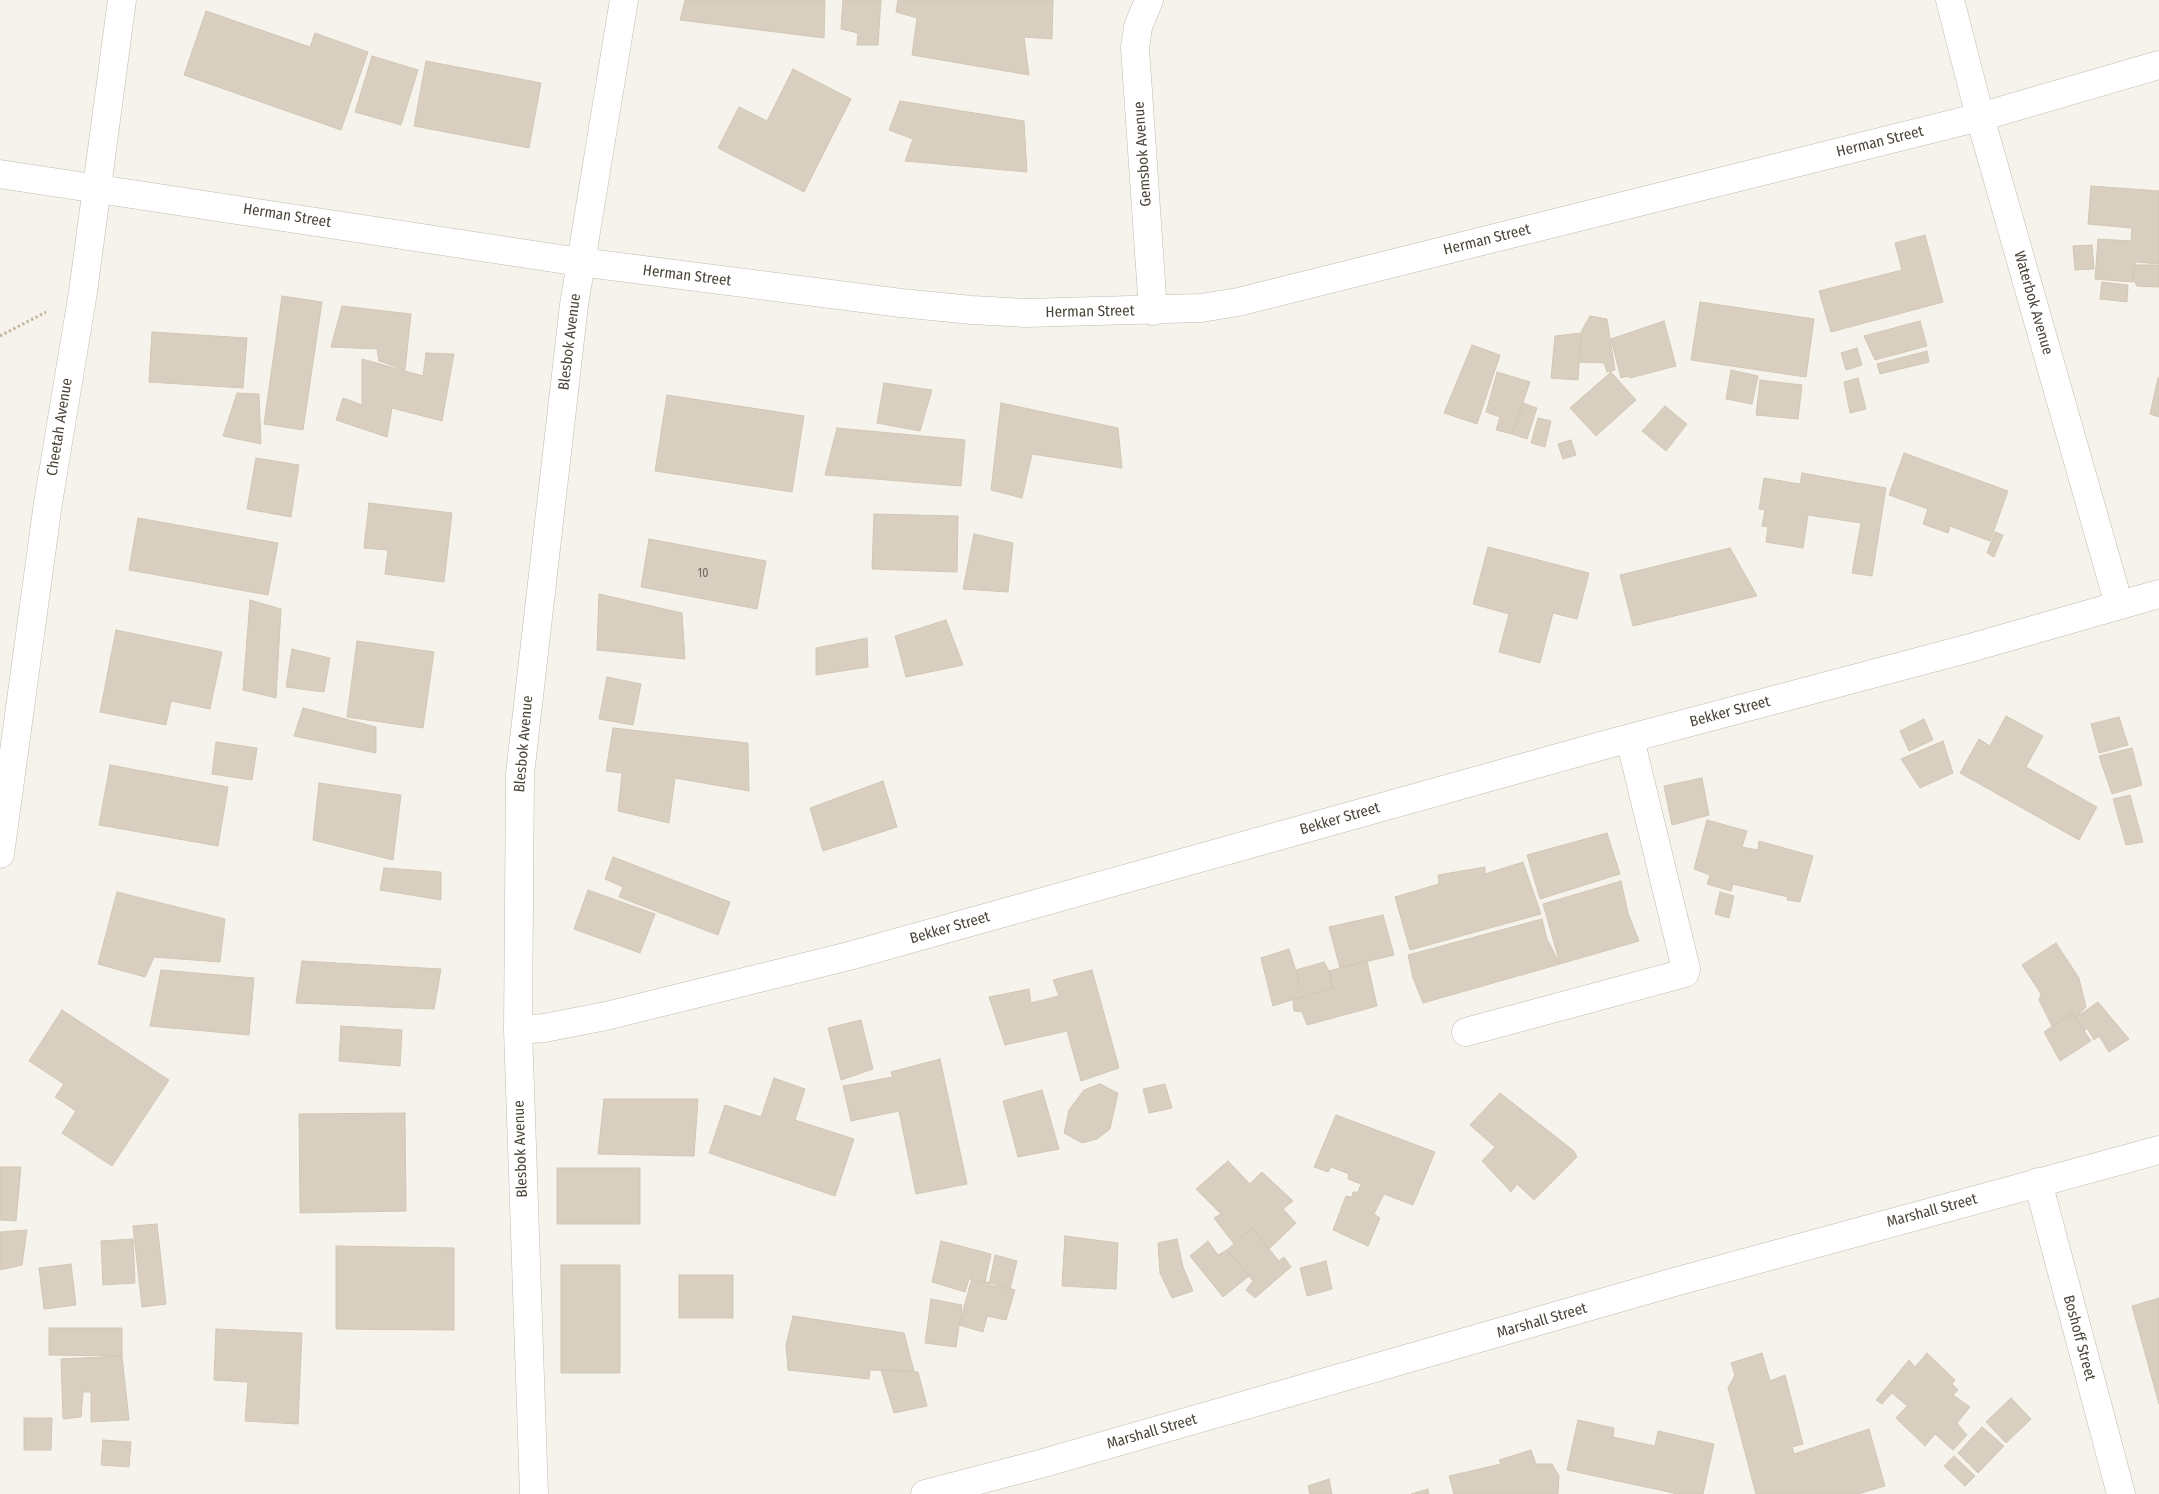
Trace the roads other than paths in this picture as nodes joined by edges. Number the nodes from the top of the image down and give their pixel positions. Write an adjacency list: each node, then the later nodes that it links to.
1 (122, 0): 8 (street, Cheetah Avenue)
2 (624, 0): 9 (street, Blesbok Avenue)
3 (1149, 0): 10 (street, Gemsbok Avenue)
4 (1950, 0): 6 (street, Waterbok Avenue)
5 (2159, 65): 6 (street, Herman Street)
6 (1980, 117): 10 (street, Herman Street); 12 (street, Waterbok Avenue)
7 (0, 174): 8 (street, Herman Street)
8 (97, 187): 9 (street, Herman Street); 14 (street, Cheetah Avenue)
9 (580, 262): 10 (street, Herman Street); 15 (street, Blesbok Avenue)
10 (1154, 311)
11 (2159, 594): 12 (street, Bekker Street)
12 (2119, 605): 13 (street, Bekker Street)
13 (1630, 738): 15 (street, Bekker Street); 16 (street)
14 (0, 854)
15 (518, 1030): 19 (street, Blesbok Avenue)
16 (1466, 1032)
17 (2159, 1150): 18 (street, Marshall Street)
18 (2038, 1182): 20 (street, Marshall Street); 21 (street, Boshoff Street)
19 (534, 1494)
20 (925, 1494)
21 (2121, 1494)

